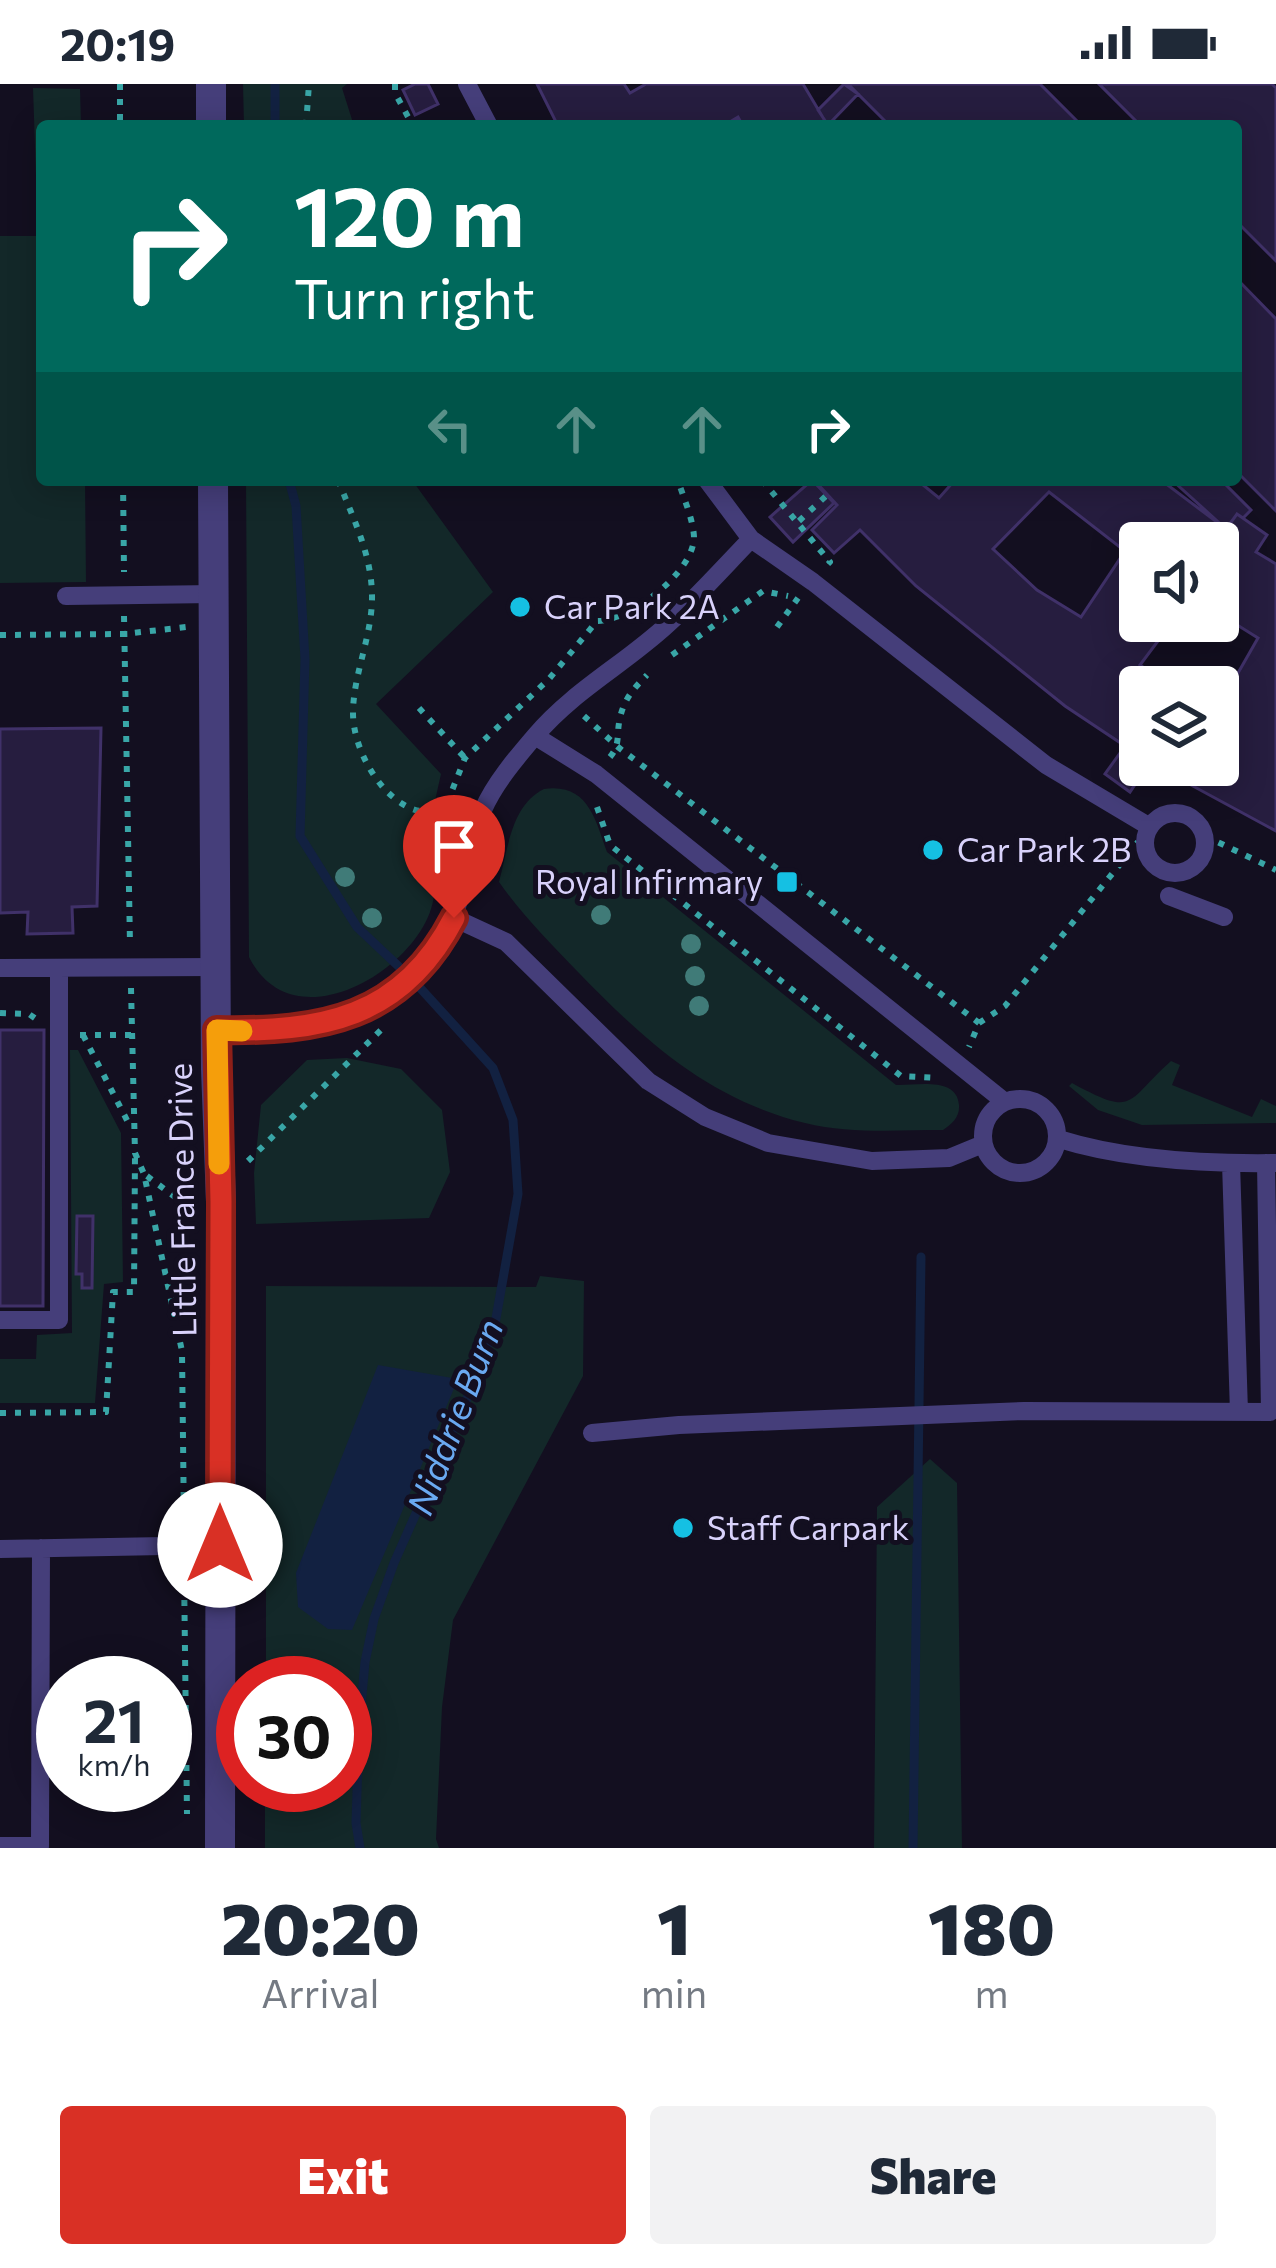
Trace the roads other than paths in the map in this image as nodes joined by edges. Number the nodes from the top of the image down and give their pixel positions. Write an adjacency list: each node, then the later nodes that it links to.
1 (211, 84): 3 (street)
2 (466, 84): 4 (lane)
3 (211, 120)
4 (486, 120)
5 (213, 486): 8 (street, Little France Drive)
6 (712, 486): 7 (lane)
7 (751, 538): 10 (lane); 11 (lane)
8 (214, 593): 9 (lane); 15 (street, Little France Drive)
9 (66, 596)
10 (535, 736): 14 (lane); 19 (lane)
11 (1150, 827): 11 (lane)
12 (1169, 896): 13 (lane)
13 (1224, 917)
14 (454, 918): 18 (lane); 21 (lane)
15 (217, 967): 17 (lane); 18 (street, Little France Drive)
16 (0, 968): 17 (lane)
17 (59, 968): 24 (lane)
18 (217, 1030): 27 (street, Little France Drive)
19 (1005, 1102): 20 (lane); 21 (lane)
20 (1059, 1139): 21 (lane); 22 (lane)
21 (983, 1144)
22 (1231, 1163): 23 (lane); 25 (lane)
23 (1271, 1163): 25 (lane)
24 (0, 1320)
25 (1239, 1412): 26 (lane)
26 (592, 1433)
27 (220, 1545): 28 (lane); 31 (street, Little France Drive)
28 (41, 1548): 29 (lane); 30 (lane)
29 (0, 1549)
30 (0, 1846)
31 (220, 1848)

